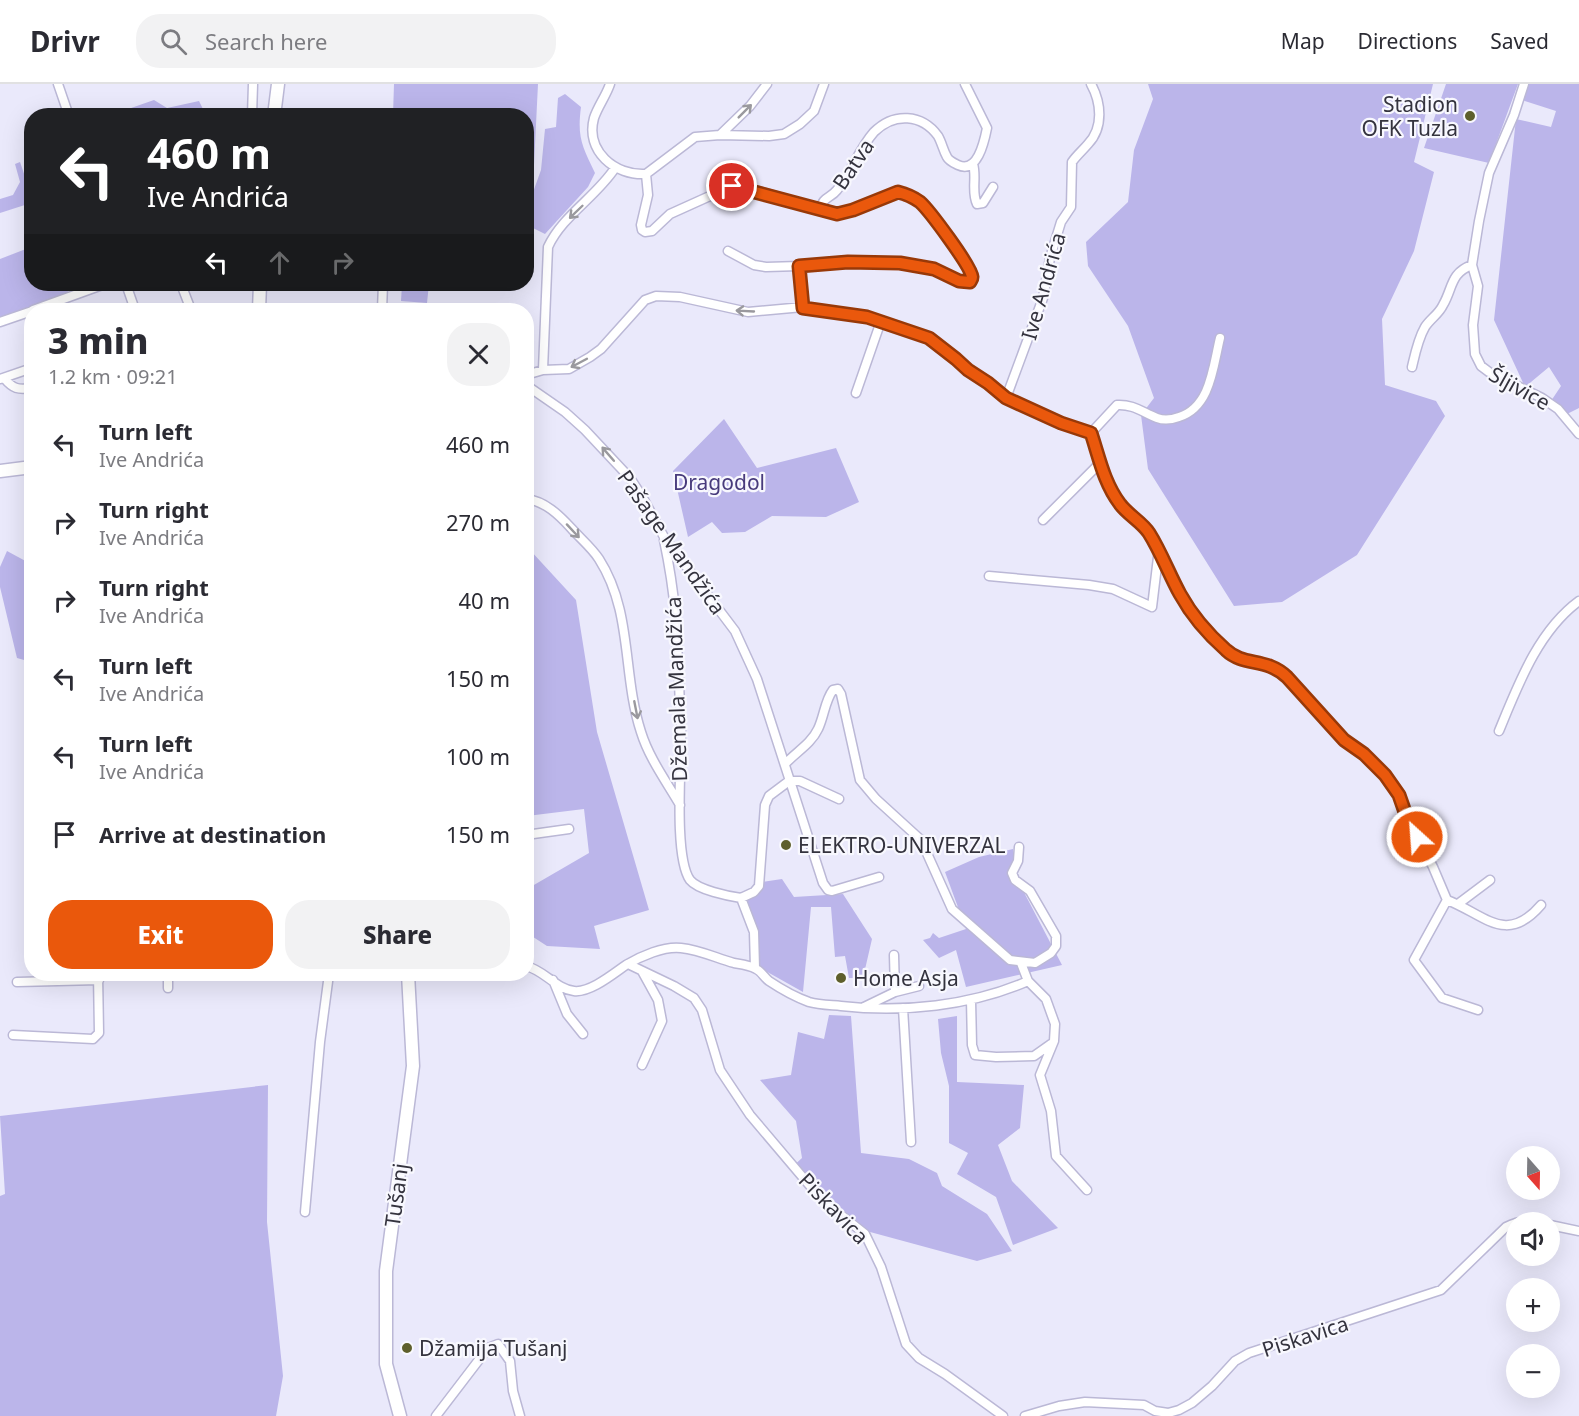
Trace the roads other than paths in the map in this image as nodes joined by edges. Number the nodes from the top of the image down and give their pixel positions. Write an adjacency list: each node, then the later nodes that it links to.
1 (58, 84): 10 (street)
2 (253, 84): 11 (street)
3 (278, 84): 12 (street)
4 (610, 84): 15 (street)
5 (767, 84): 13 (street, one-way to 5)
6 (824, 84): 13 (street)
7 (965, 84): 14 (street)
8 (1091, 84): 37 (street, Ive Andrića)
9 (1524, 84): 21 (street, Šljivice)
10 (66, 108)
11 (252, 108)
12 (275, 108)
13 (720, 135): 16 (street)
14 (973, 164): 17 (street); 18 (street, Batva)
15 (615, 168): 16 (street); 30 (street, one-way to 30)
16 (646, 174): 18 (street)
17 (993, 187)
18 (820, 210): 20 (street)
19 (728, 251): 20 (street)
20 (799, 266): 24 (street)
21 (1472, 266): 29 (street); 39 (street, Šljivice)
22 (86, 291): 23 (street)
23 (54, 303)
24 (803, 308): 26 (street); 30 (street, one-way to 30)
25 (24, 314): 27 (street)
26 (881, 321): 36 (street); 37 (street)
27 (0, 322)
28 (1220, 338): 38 (street)
29 (1412, 367)
30 (543, 370): 32 (street)
31 (24, 371): 33 (street)
32 (534, 373)
33 (2, 379): 34 (street)
34 (24, 389)
35 (534, 391): 45 (street, Pašage Mandžića, one-way to 35)
36 (856, 393)
37 (1006, 398): 38 (street)
38 (1091, 433): 40 (street)
39 (1579, 434)
40 (1101, 462): 44 (street); 46 (street)
41 (24, 468): 42 (street)
42 (0, 471)
43 (534, 500): 53 (street, one-way to 53)
44 (1044, 520)
45 (664, 537): 50 (street, Pašage Mandžića); 53 (street, Džemala Mandžića)
46 (1159, 549): 47 (street); 60 (street)
47 (989, 576)
48 (1579, 601): 49 (street)
49 (1499, 731)
50 (785, 764): 51 (street, Pašage Mandžića); 64 (street)
51 (789, 782): 52 (street); 57 (street); 59 (street)
52 (839, 799)
53 (680, 805): 59 (street)
54 (569, 829): 55 (street)
55 (534, 834)
56 (1019, 847): 64 (street)
57 (879, 877)
58 (1490, 880): 61 (street)
59 (741, 898): 67 (street)
60 (1447, 900): 61 (street); 83 (street)
61 (1458, 904): 62 (street)
62 (1541, 905)
63 (894, 955): 79 (street)
64 (1021, 963): 75 (street)
65 (628, 964): 67 (street); 68 (street, Piskavica); 69 (street)
66 (534, 967): 69 (street)
67 (755, 968): 81 (street)
68 (642, 971): 87 (street); 97 (street, Piskavica)
69 (553, 980): 84 (street)
70 (33, 981): 76 (street)
71 (98, 981): 85 (street)
72 (168, 981): 78 (street)
73 (327, 981): 90 (street)
74 (408, 981): 94 (street, Tušanj)
75 (1028, 981): 80 (street); 86 (street)
76 (17, 982)
77 (919, 986): 79 (street)
78 (168, 988)
79 (895, 992): 81 (street)
80 (971, 1000): 82 (street); 86 (street)
81 (861, 1008): 82 (street)
82 (903, 1008): 88 (street)
83 (1478, 1010)
84 (583, 1034)
85 (13, 1035)
86 (1054, 1041): 89 (street)
87 (642, 1065)
88 (911, 1142)
89 (1087, 1190)
90 (305, 1212)
91 (1506, 1227): 98 (street, Piskavica)
92 (1560, 1227): 93 (street)
93 (1579, 1231)
94 (400, 1416)
95 (436, 1416): 96 (street)
96 (520, 1416)
97 (1003, 1416)
98 (1025, 1416)

